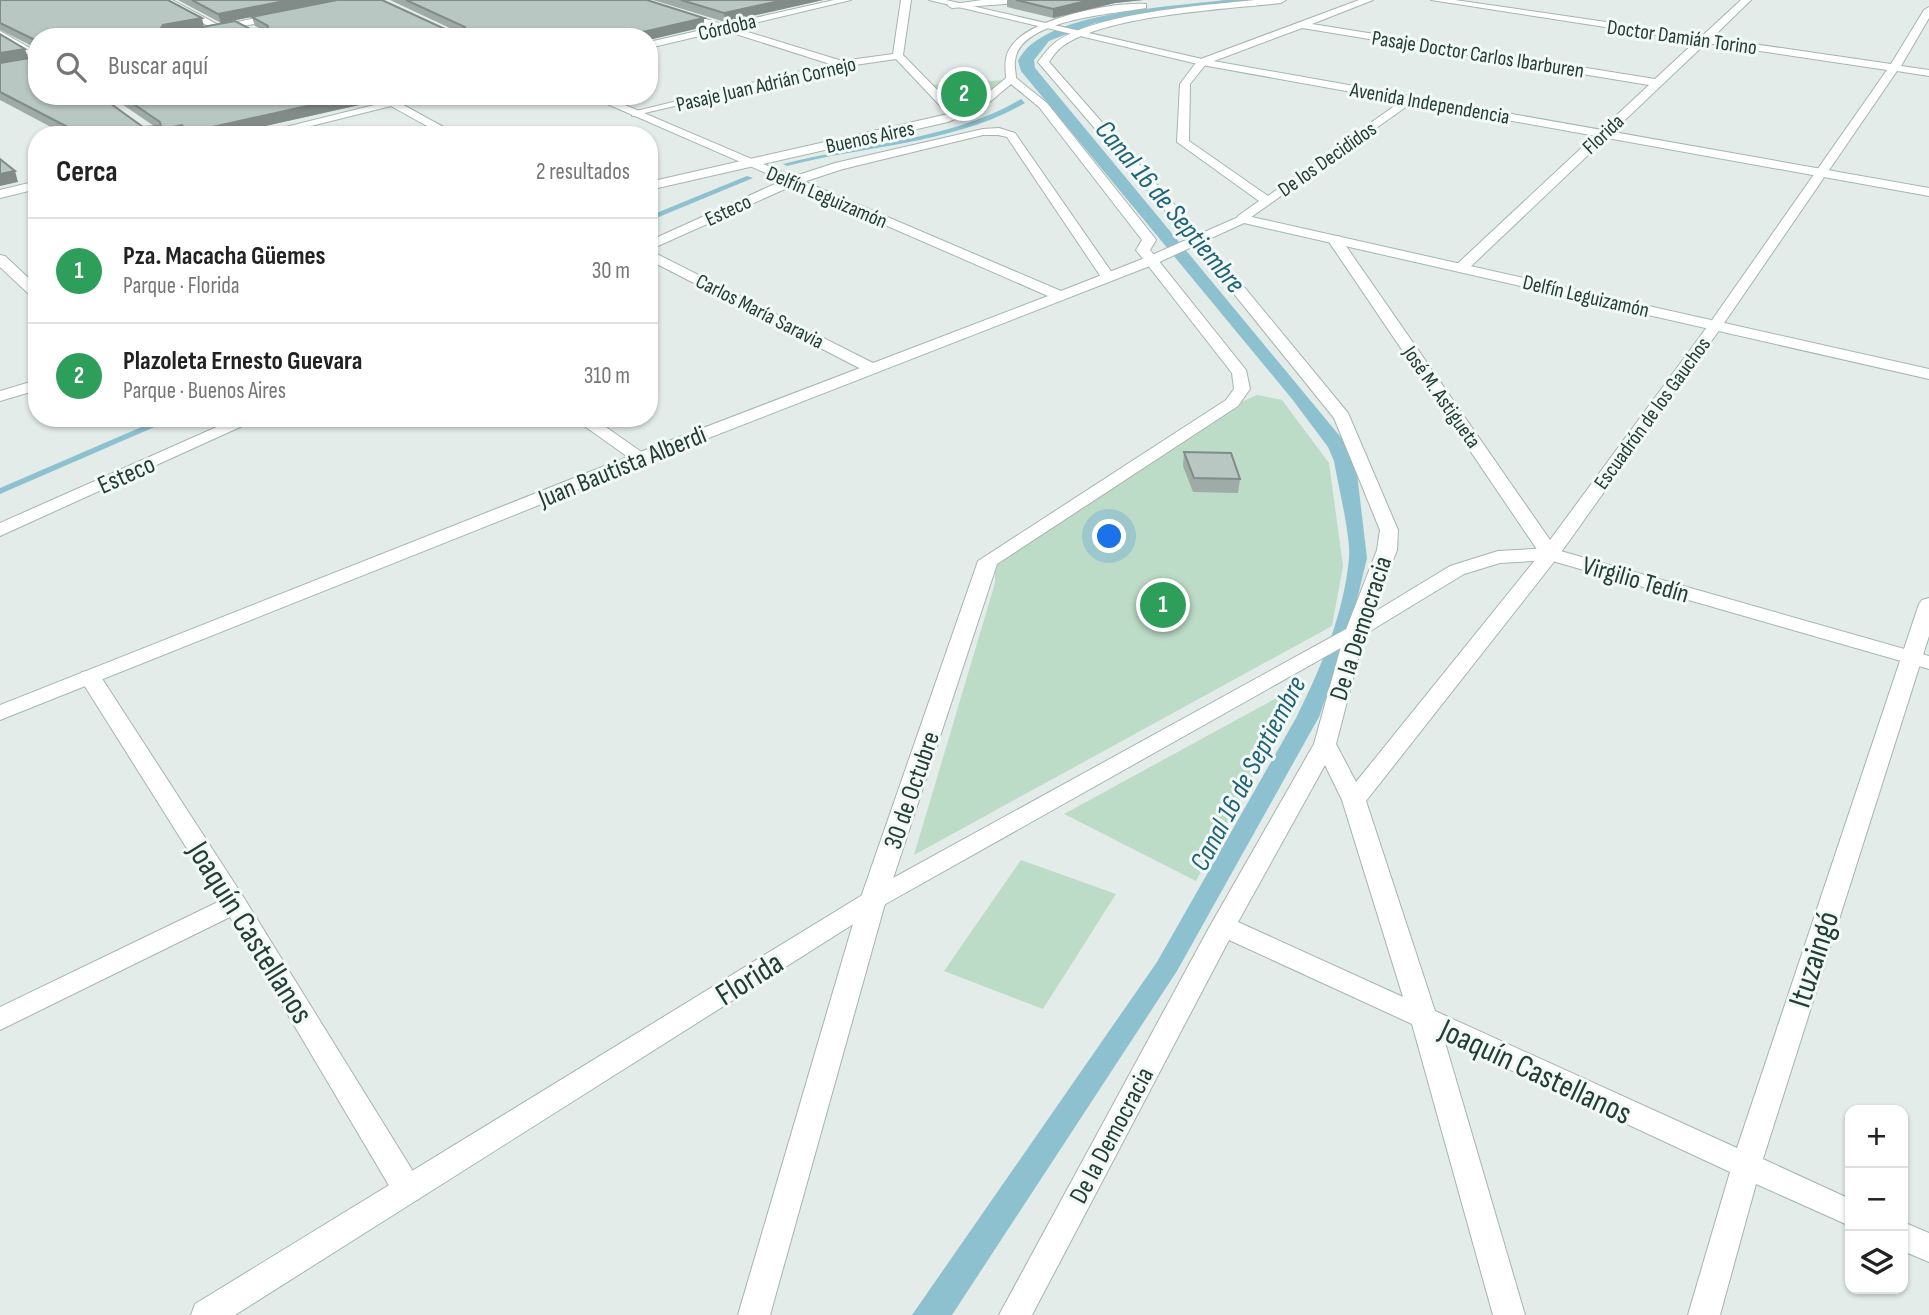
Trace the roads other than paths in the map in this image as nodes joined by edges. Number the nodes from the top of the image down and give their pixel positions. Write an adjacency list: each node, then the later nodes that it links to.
1 (165, 0): 18 (street)
2 (634, 0): 20 (street)
3 (846, 0): 20 (street, Córdoba)
4 (906, 0): 26 (street)
5 (934, 0): 12 (street, Avenida Independencia)
6 (1020, 0): 12 (street)
7 (1187, 0): 17 (street)
8 (1280, 0): 22 (street, De la Democracia)
9 (1368, 0): 16 (street)
10 (1436, 0): 23 (street, Doctor Damián Torino)
11 (1746, 0): 23 (street, Florida)
12 (952, 5): 17 (street, Avenida Independencia)
13 (1929, 10): 31 (street, Escuadrón de los Gauchos)
14 (289, 14): 15 (street)
15 (239, 24): 18 (street); 19 (street)
16 (1299, 24): 27 (street); 34 (street, Pasaje Doctor Carlos Ibarburen)
17 (1043, 27): 22 (street, Avenida Independencia); 33 (street)
18 (219, 28)
19 (247, 28)
20 (723, 28): 24 (street, Córdoba); 29 (street)
21 (0, 34): 25 (street)
22 (1081, 36): 27 (street, Avenida Independencia); 54 (street, De la Democracia)
23 (1704, 40): 31 (street, Doctor Damián Torino); 34 (street, Florida)
24 (658, 43)
25 (28, 51)
26 (898, 56): 29 (street, Pasaje Juan Adrián Cornejo); 40 (street)
27 (1202, 62): 35 (street, Avenida Independencia); 51 (street)
28 (28, 64): 30 (street)
29 (841, 64): 39 (street, Pasaje Juan Adrián Cornejo)
30 (24, 65)
31 (1894, 68): 32 (street, Doctor Damián Torino); 45 (street, Escuadrón de los Gauchos)
32 (1929, 74)
33 (1012, 79): 40 (street, Buenos Aires); 58 (street)
34 (1657, 83): 43 (street, Florida)
35 (1411, 99): 43 (street, Avenida Independencia); 51 (street, De los Decididos)
36 (389, 105): 41 (street)
37 (395, 105): 42 (street)
38 (615, 105): 39 (street, Delfín Leguizamón)
39 (636, 114): 44 (street, Delfín Leguizamón)
40 (956, 116): 44 (street, Buenos Aires)
41 (298, 126)
42 (435, 126)
43 (1603, 134): 45 (street, Avenida Independencia); 59 (street, Florida)
44 (745, 163): 46 (street, Delfín Leguizamón); 47 (street, Buenos Aires)
45 (1820, 173): 49 (street, Avenida Independencia); 63 (street, Escuadrón de los Gauchos)
46 (790, 182): 55 (street, Esteco); 60 (street, Esteco); 62 (street, Delfín Leguizamón)
47 (658, 184)
48 (28, 187): 50 (street)
49 (1929, 192)
50 (0, 194)
51 (1267, 201): 52 (street, De los Decididos)
52 (1243, 219): 53 (street, Delfín Leguizamón); 54 (street, Juan Bautista Alberdi)
53 (1334, 239): 59 (street, Delfín Leguizamón); 72 (street, José M. Astigueta)
54 (1198, 240): 58 (street, Juan Bautista Alberdi); 74 (street, De la Democracia)
55 (658, 242)
56 (0, 259): 61 (street)
57 (658, 259): 64 (street, Carlos María Saravia)
58 (1150, 261): 60 (street, Juan Bautista Alberdi); 81 (street, 30 de Octubre)
59 (1461, 268): 63 (street, Delfín Leguizamón)
60 (1108, 277): 62 (street, Juan Bautista Alberdi)
61 (28, 285)
62 (1060, 296): 64 (street, Juan Bautista Alberdi)
63 (1715, 326): 65 (street, Delfín Leguizamón); 72 (street, Escuadrón de los Gauchos)
64 (871, 368): 70 (street, Juan Bautista Alberdi)
65 (1929, 374)
66 (28, 388): 67 (street)
67 (0, 396)
68 (232, 427): 71 (street, Esteco)
69 (594, 427): 70 (street)
70 (641, 458): 77 (street, Juan Bautista Alberdi)
71 (0, 530)
72 (1550, 554): 74 (street, Virgilio Tedín); 75 (street, Virgilio Tedín); 80 (street, Escuadrón de los Gauchos)
73 (1929, 604): 75 (street, Ituzaingó)
74 (1355, 632): 76 (street, Virgilio Tedín); 79 (street, De la Democracia)
75 (1920, 660): 86 (street, Ituzaingó)
76 (1303, 661): 81 (street, Florida)
77 (90, 677): 78 (street, Juan Bautista Alberdi); 82 (street, Joaquín Castellanos)
78 (0, 713)
79 (1325, 744): 80 (street); 83 (street, De la Democracia)
80 (1354, 800): 85 (street)
81 (873, 900): 87 (street, Florida); 92 (street, 30 de Octubre)
82 (235, 904): 84 (street); 87 (street, Joaquín Castellanos)
83 (1223, 926): 85 (street, Joaquín Castellanos); 93 (street, De la Democracia)
84 (0, 1019)
85 (1424, 1019): 86 (street, Joaquín Castellanos); 94 (street)
86 (1746, 1167): 88 (street, Joaquín Castellanos); 95 (street, Ituzaingó)
87 (408, 1190): 91 (street, Florida)
88 (1845, 1211)
89 (1908, 1238): 90 (street)
90 (1929, 1248)
91 (207, 1315)
92 (754, 1315)
93 (1015, 1315)
94 (1509, 1315)
95 (1704, 1315)

